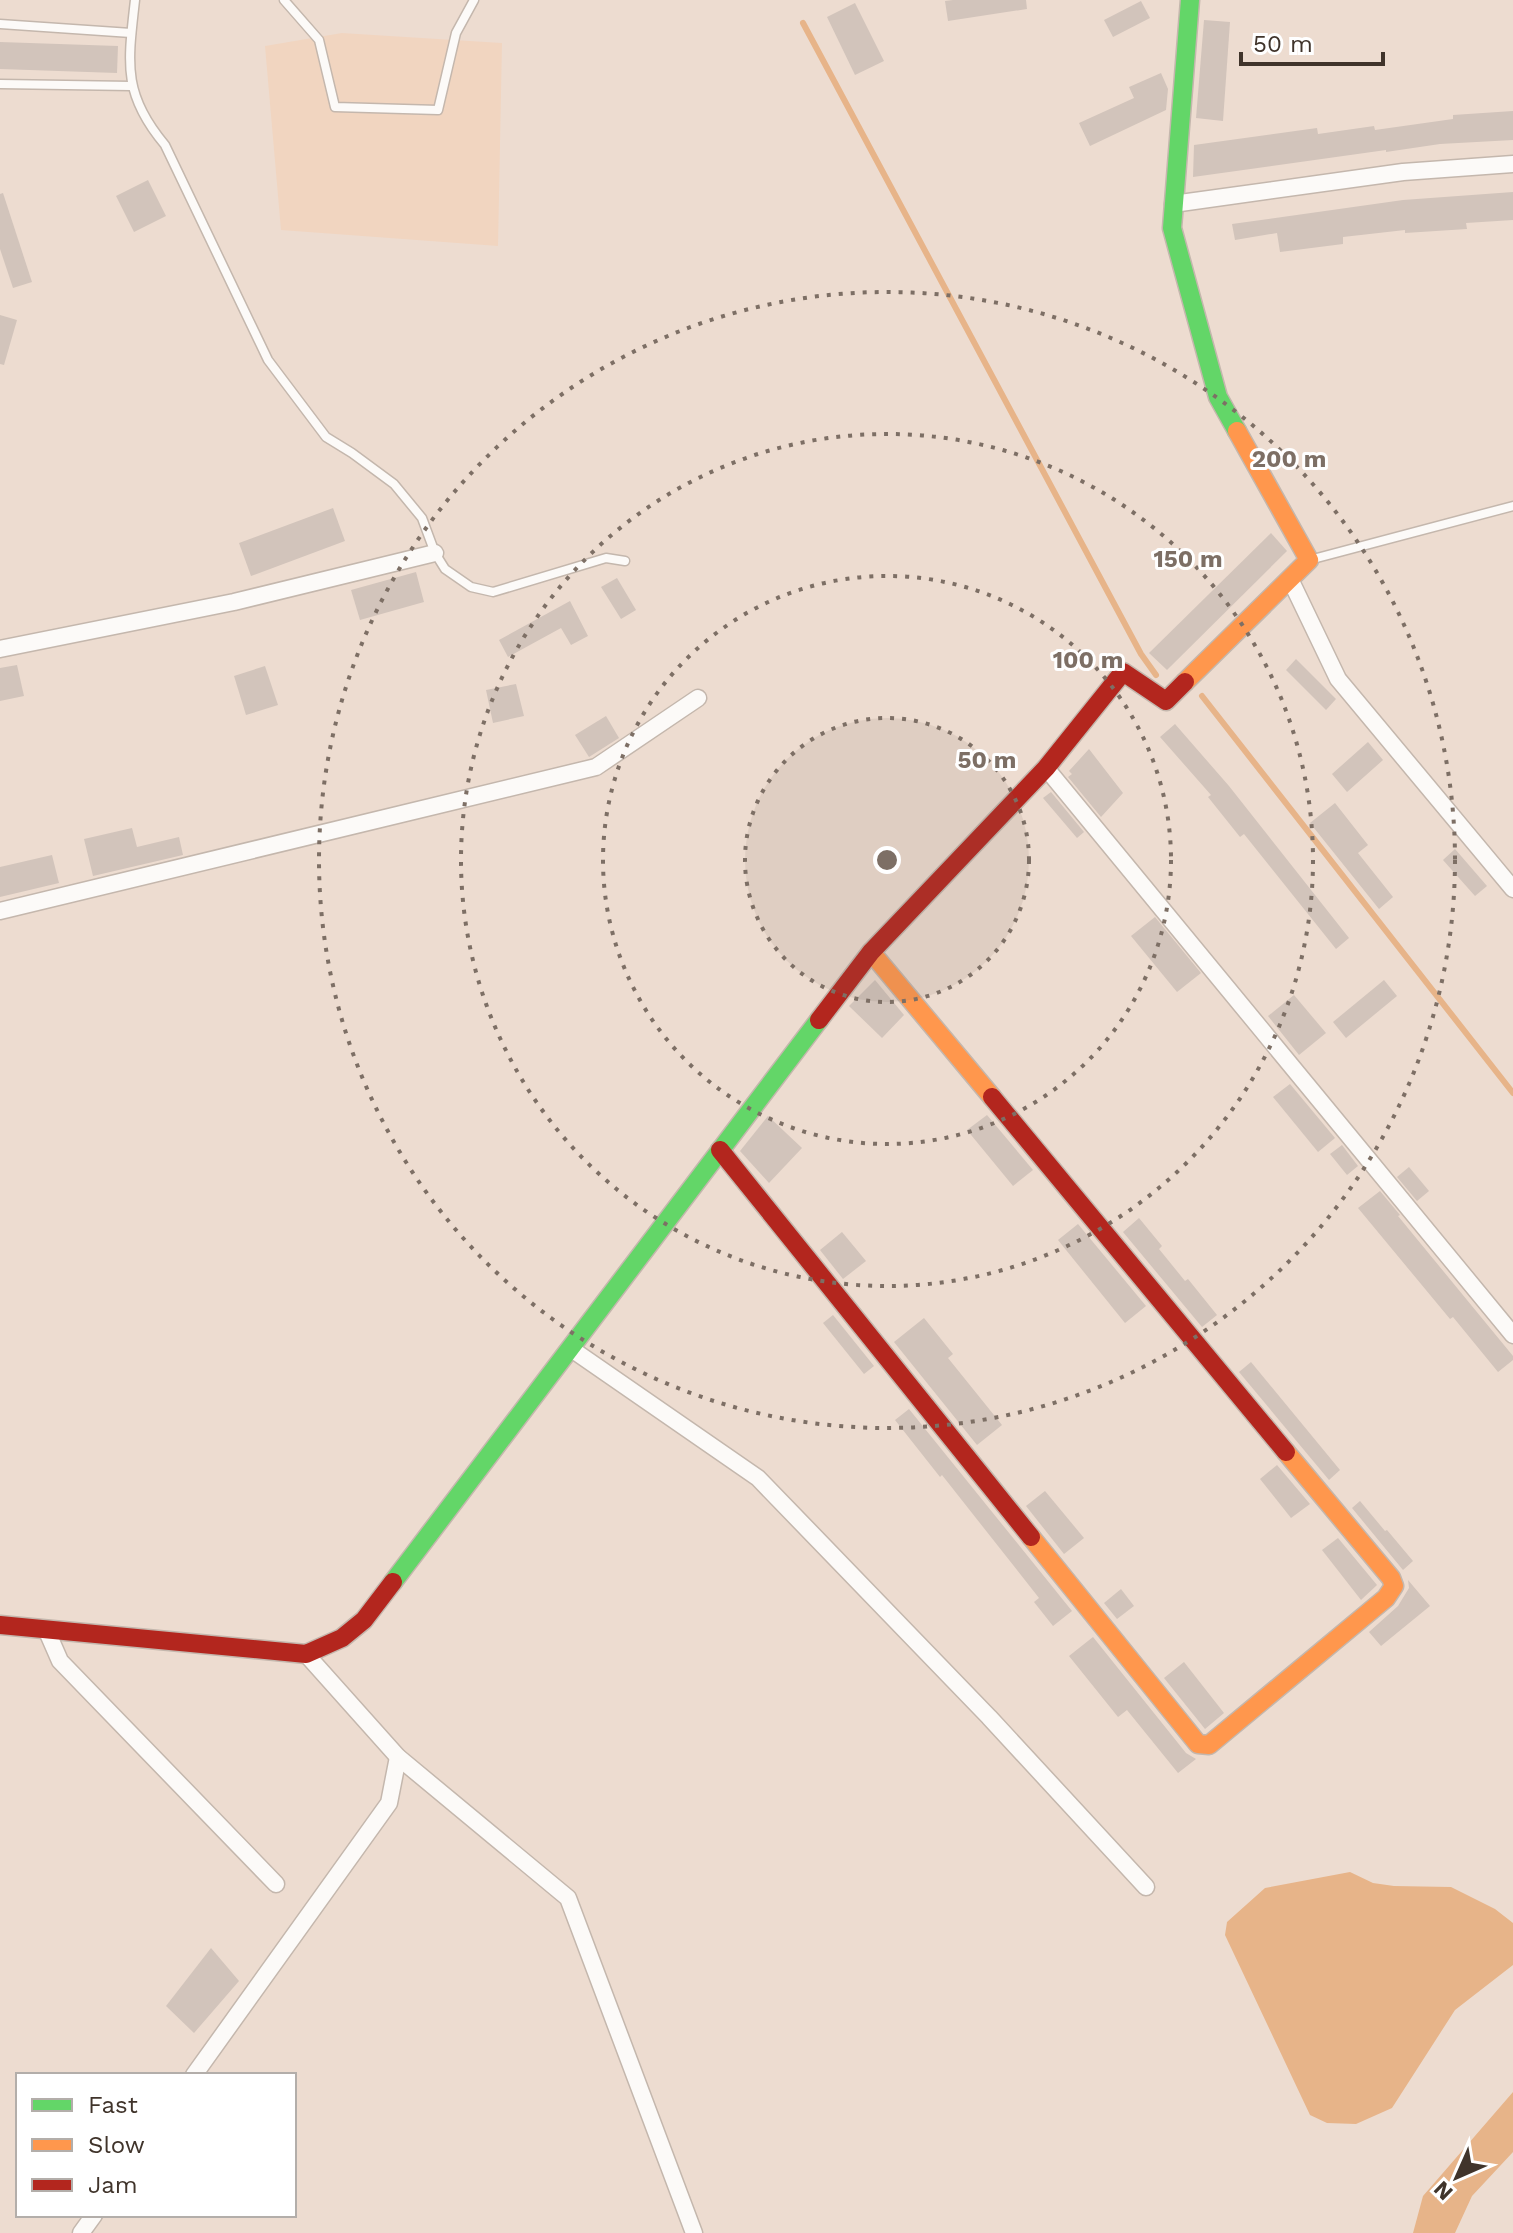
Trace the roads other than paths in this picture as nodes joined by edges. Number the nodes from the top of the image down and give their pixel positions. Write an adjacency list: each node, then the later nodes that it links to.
1 (135, 0): 6 (lane)
2 (284, 0): 3 (lane)
3 (474, 0)
4 (1190, 0): 10 (street)
5 (0, 24): 6 (lane)
6 (131, 33): 8 (lane)
7 (0, 84): 8 (lane)
8 (131, 86): 12 (lane)
9 (1513, 164): 10 (street)
10 (1173, 204): 13 (street)
11 (1513, 506): 13 (lane)
12 (435, 553): 14 (lane); 16 (street)
13 (1309, 560): 15 (street)
14 (625, 561)
15 (1290, 579): 18 (street); 19 (street)
16 (0, 649)
17 (698, 698): 20 (street)
18 (1046, 768): 21 (street); 23 (street)
19 (1513, 889)
20 (0, 911)
21 (871, 952): 22 (street); 22 (street)
22 (720, 1150): 24 (street)
23 (1513, 1335)
24 (570, 1348): 27 (street); 30 (street)
25 (0, 1625): 26 (street)
26 (46, 1629): 27 (street); 29 (street)
27 (306, 1654): 28 (street)
28 (398, 1757): 31 (street); 32 (street)
29 (276, 1884)
30 (1146, 1887)
31 (195, 2073)
32 (694, 2233)

